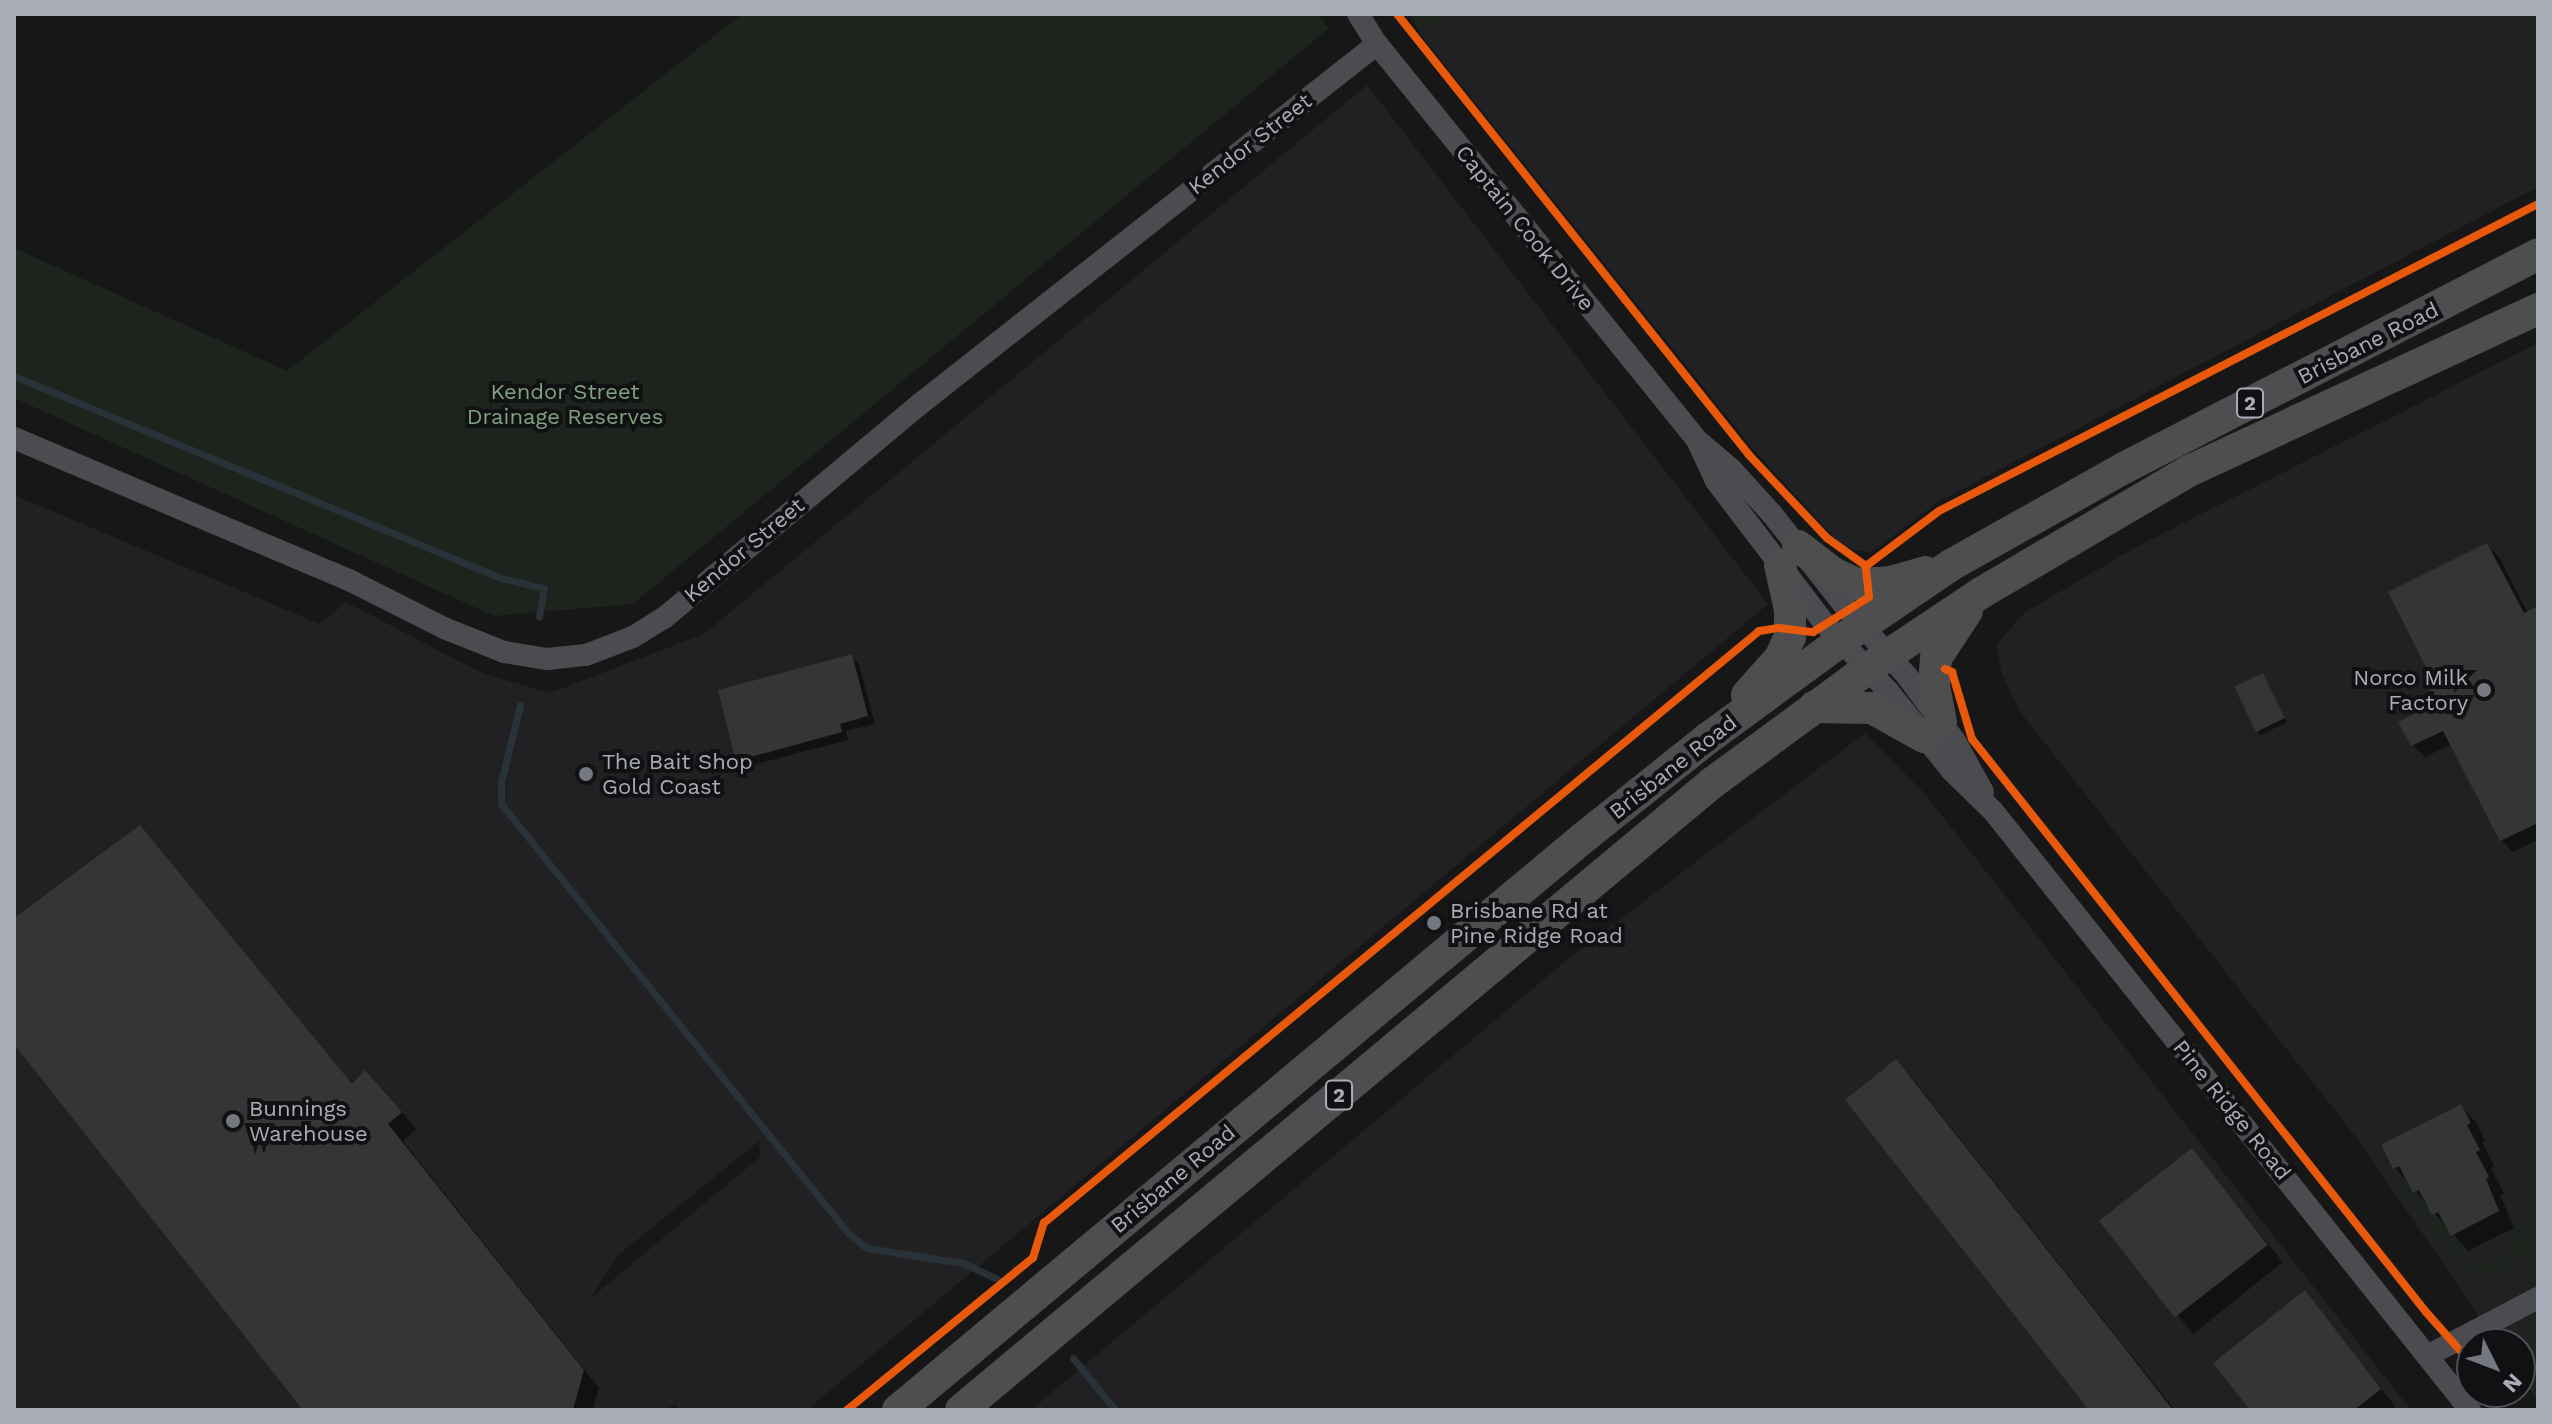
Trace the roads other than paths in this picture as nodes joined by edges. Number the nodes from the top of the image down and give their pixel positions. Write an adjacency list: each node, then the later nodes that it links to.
1 (1358, 14): 2 (street, Captain Cook Drive)
2 (1377, 44): 5 (street, Kendor Street); 6 (street, Captain Cook Drive)
3 (2538, 254): 7 (highway, Brisbane Road / 2)
4 (2538, 309): 8 (highway, Brisbane Road / 2)
5 (14, 438)
6 (1789, 556): 7 (highway); 9 (street, Captain Cook Drive); 13 (highway)
7 (1951, 565): 9 (highway, Brisbane Road / 2)
8 (1981, 593): 10 (highway, Brisbane Road / 2); 12 (highway)
9 (1852, 633): 10 (street, Captain Cook Drive); 13 (highway, Brisbane Road / 2)
10 (1878, 662): 11 (highway, Brisbane Road / 2); 12 (street, Pine Ridge Road)
11 (1814, 707): 12 (highway); 17 (highway, Brisbane Road / 2)
12 (1932, 729): 15 (street, Pine Ridge Road)
13 (1707, 739): 16 (highway, Brisbane Road / 2)
14 (2538, 1298): 15 (street)
15 (2427, 1356): 18 (street, Pine Ridge Road)
16 (898, 1410)
17 (961, 1410)
18 (2470, 1410)

